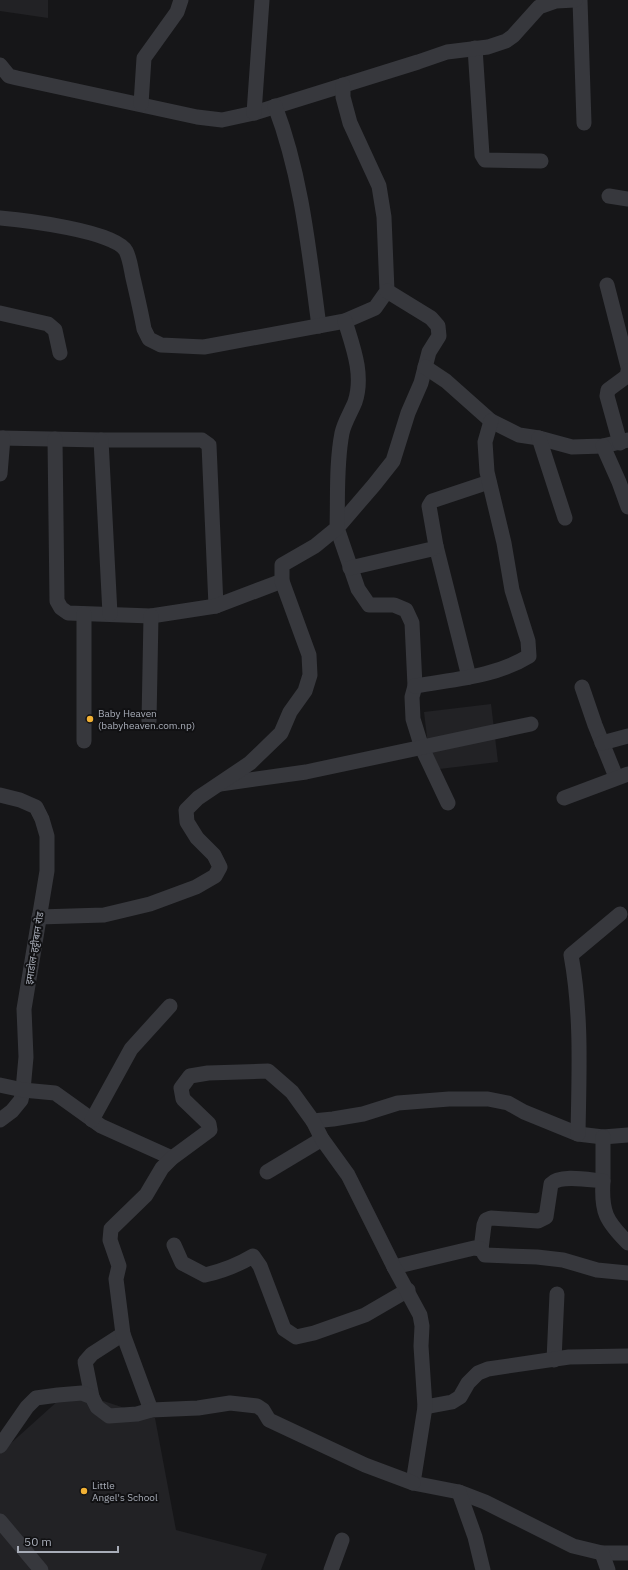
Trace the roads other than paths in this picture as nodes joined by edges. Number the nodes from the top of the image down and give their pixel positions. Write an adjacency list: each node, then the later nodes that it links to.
1 (181, 0): 8 (street)
2 (262, 0): 10 (street)
3 (575, 0): 5 (street)
4 (580, 0): 11 (street)
5 (476, 48): 7 (street); 12 (street)
6 (0, 65): 8 (street)
7 (343, 85): 9 (street); 17 (street)
8 (141, 104): 10 (street)
9 (275, 106): 10 (street); 20 (street)
10 (254, 112)
11 (584, 123)
12 (541, 161)
13 (609, 196): 14 (street)
14 (628, 199)
15 (0, 218): 20 (street)
16 (607, 285): 23 (street)
17 (386, 291): 19 (street); 22 (street)
18 (0, 313): 21 (street)
19 (345, 321): 20 (street); 36 (street)
20 (319, 326)
21 (60, 353)
22 (425, 367): 25 (street); 36 (street)
23 (628, 367)
24 (628, 371): 30 (street)
25 (491, 421): 27 (street); 33 (street)
26 (1, 438): 28 (street); 32 (street)
27 (539, 438): 31 (street); 35 (street)
28 (55, 439): 29 (street); 41 (street)
29 (101, 440): 40 (street); 42 (street)
30 (624, 442): 31 (street)
31 (603, 446): 34 (street)
32 (0, 474)
33 (489, 482): 37 (street); 44 (street)
34 (628, 507)
35 (565, 518)
36 (336, 528): 38 (street); 39 (street)
37 (436, 546): 38 (street); 44 (street)
38 (350, 568): 45 (street)
39 (282, 581): 40 (street); 54 (street)
40 (216, 606): 43 (street)
41 (84, 614): 42 (street); 50 (street)
42 (110, 614): 43 (street)
43 (151, 616): 47 (street)
44 (469, 677): 45 (street)
45 (415, 686): 52 (street)
46 (582, 687): 51 (street)
47 (149, 721)
48 (531, 724): 52 (street)
49 (628, 736): 51 (street)
50 (84, 741)
51 (602, 743): 53 (street)
52 (422, 748): 54 (street); 57 (street)
53 (622, 776): 56 (street)
54 (218, 785): 59 (street)
55 (0, 795): 59 (street, इमाडोल-हट्टीबान रोड)
56 (564, 798)
57 (448, 803)
58 (620, 914): 66 (street)
59 (39, 918): 62 (street, इमाडोल-हट्टीबान रोड)
60 (170, 1006): 64 (street)
61 (0, 1085): 62 (street)
62 (23, 1090): 63 (street, इमाडोल-हट्टीबान रोड); 64 (street)
63 (0, 1120)
64 (92, 1120): 70 (street)
65 (313, 1121): 66 (street); 69 (street); 70 (street)
66 (578, 1134): 68 (street)
67 (628, 1135): 68 (street)
68 (603, 1137): 72 (street)
69 (322, 1139): 71 (street); 76 (street)
70 (172, 1158): 80 (street)
71 (267, 1172)
72 (603, 1181): 73 (street); 75 (street)
73 (628, 1243)
74 (174, 1245): 78 (street)
75 (481, 1249): 76 (street); 77 (street)
76 (394, 1267): 78 (street)
77 (628, 1273)
78 (408, 1290): 84 (street)
79 (557, 1294): 82 (street)
80 (123, 1334): 83 (street); 85 (street)
81 (628, 1356): 82 (street)
82 (554, 1360): 84 (street)
83 (92, 1397): 85 (street); 86 (street)
84 (425, 1407): 87 (street)
85 (150, 1410): 87 (street)
86 (0, 1446)
87 (413, 1483): 88 (street)
88 (459, 1492): 91 (street); 95 (street)
89 (0, 1521): 93 (street)
90 (342, 1540): 94 (street)
91 (602, 1553): 92 (street); 96 (street)
92 (628, 1554)
93 (41, 1570)
94 (331, 1570)
95 (484, 1570)
96 (608, 1570)

